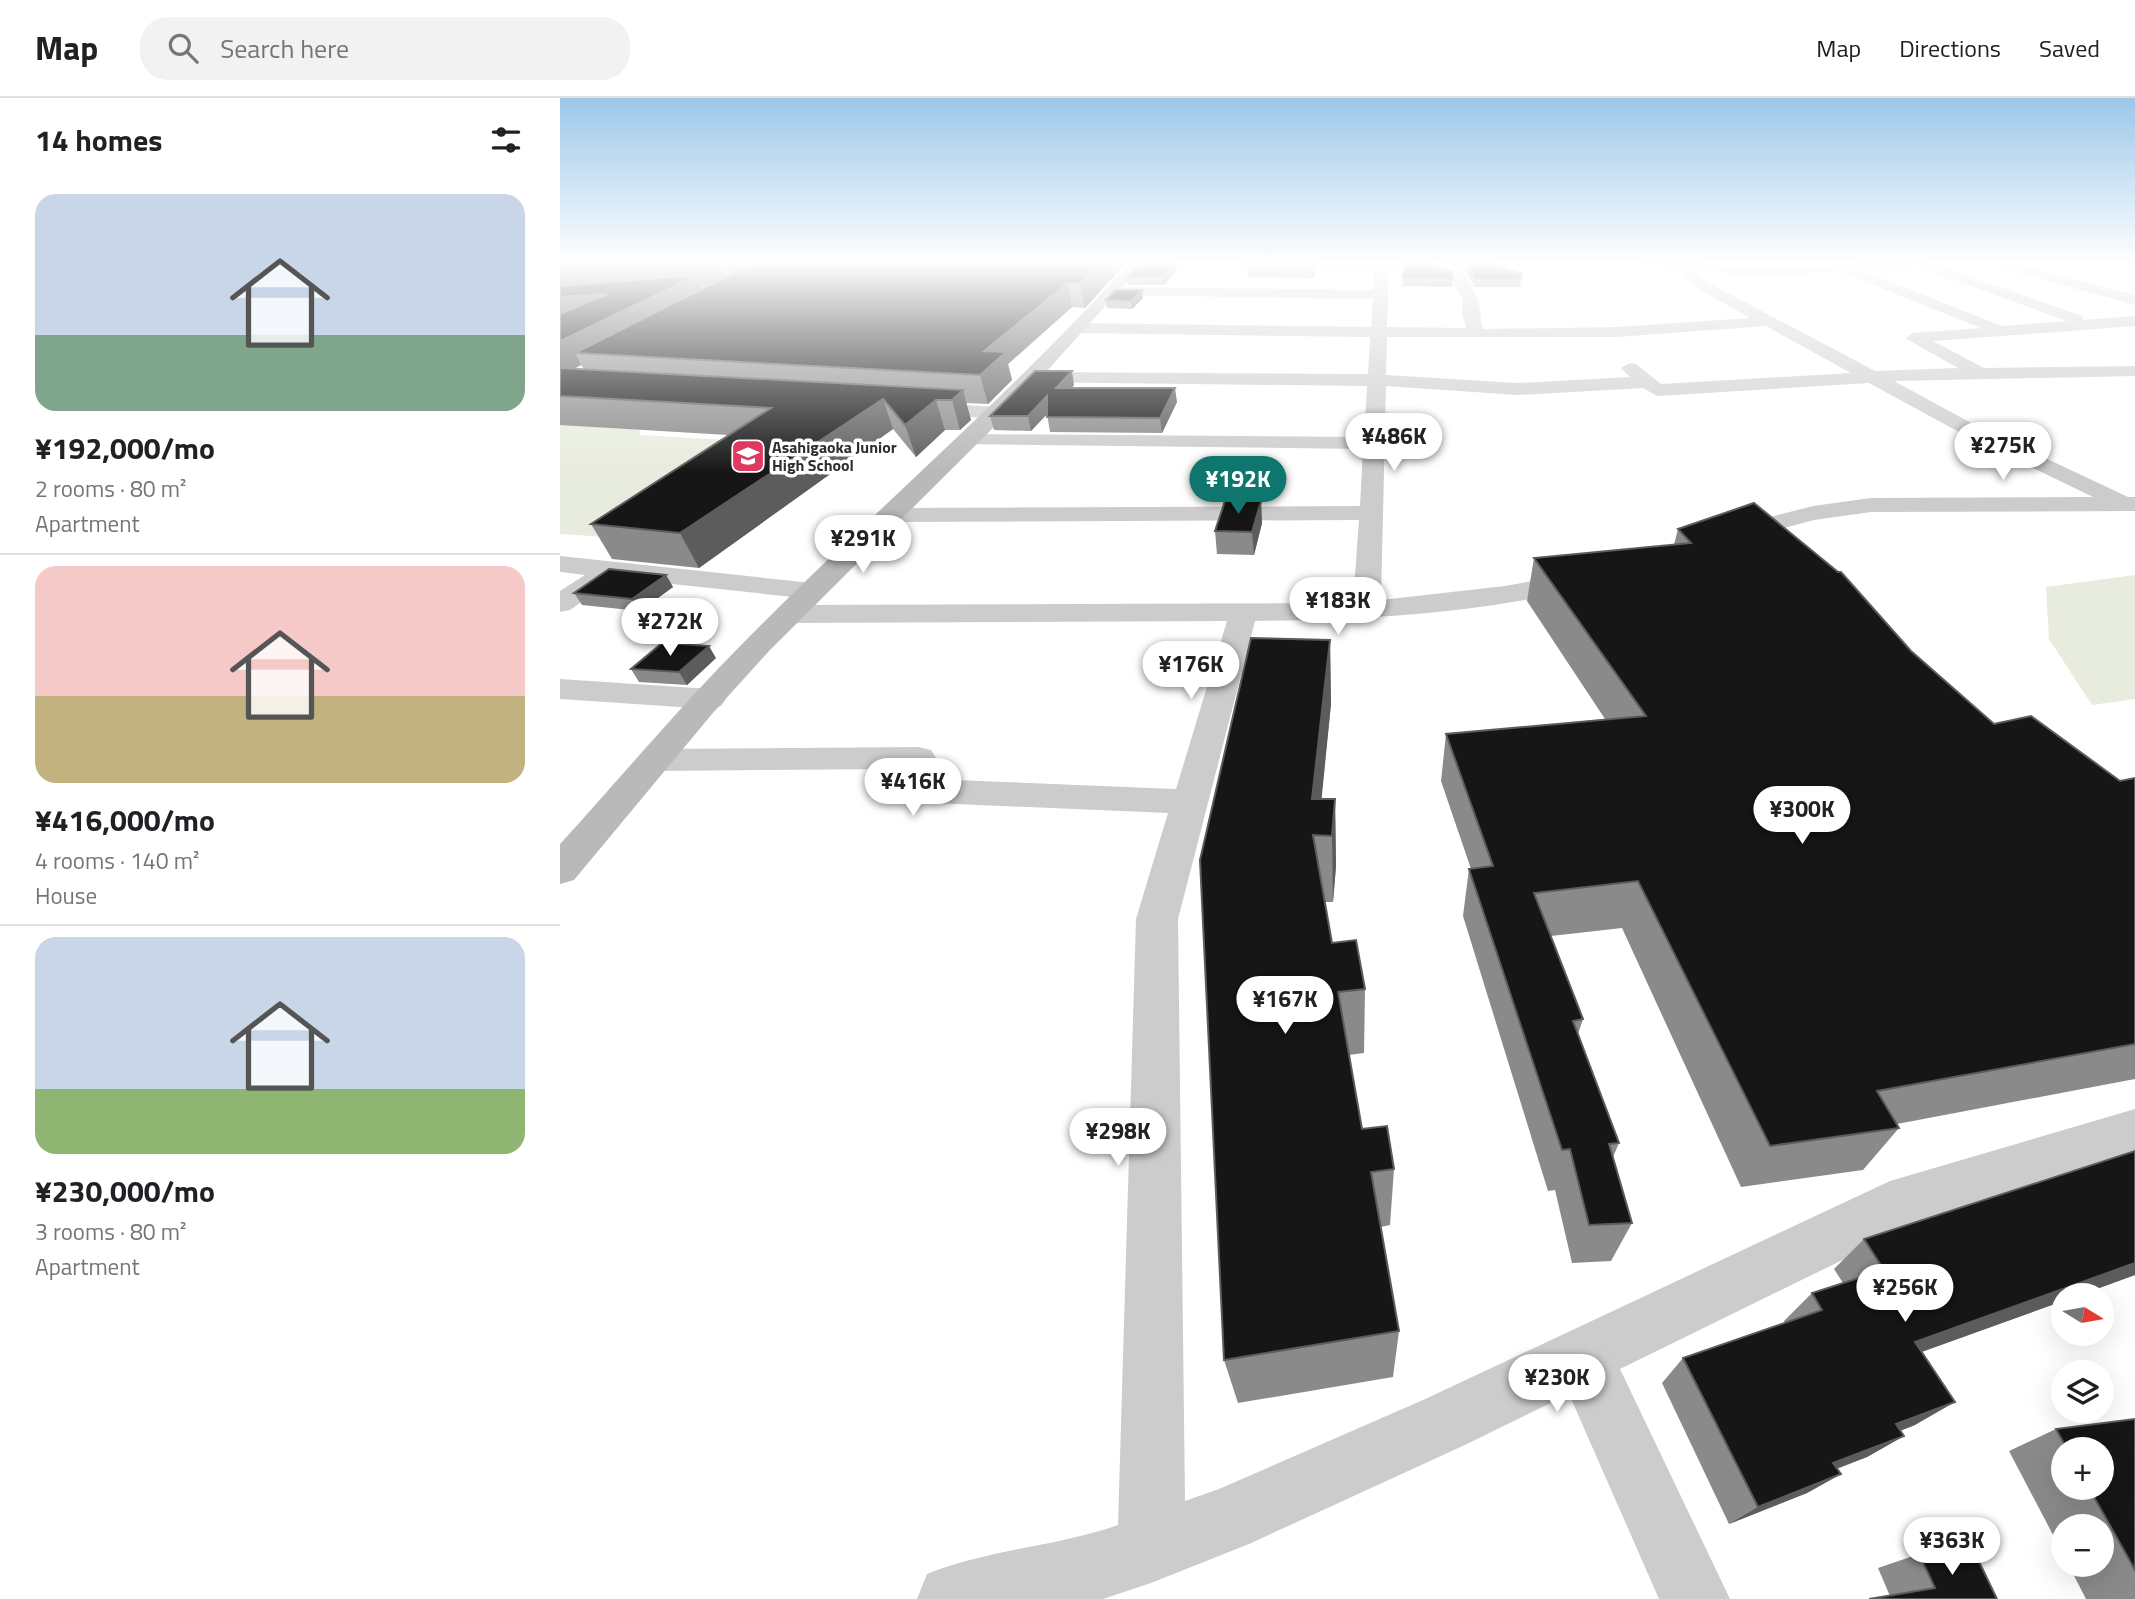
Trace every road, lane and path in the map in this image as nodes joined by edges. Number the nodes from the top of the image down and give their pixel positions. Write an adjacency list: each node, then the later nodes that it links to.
1 (1073, 332): 15 (street)
2 (1321, 332): 8 (street)
3 (1596, 332): 9 (street)
4 (1599, 332): 17 (street)
5 (1791, 332): 14 (street)
6 (1990, 332): 13 (street)
7 (2007, 332): 10 (street)
8 (1378, 333): 9 (street); 16 (street)
9 (1476, 334)
10 (2039, 345)
11 (2072, 366): 12 (street); 13 (street); 18 (street)
12 (2135, 371)
13 (1981, 373): 14 (street)
14 (1871, 376): 17 (street); 23 (street)
15 (1031, 378): 16 (street); 20 (street)
16 (1376, 380): 17 (street); 22 (street)
17 (1646, 382)
18 (2113, 392)
19 (900, 407): 20 (street)
20 (996, 413): 21 (street)
21 (968, 440): 22 (street); 25 (street)
22 (1374, 443): 24 (street)
23 (2132, 506): 26 (street)
24 (1371, 513): 25 (street); 32 (street)
25 (891, 515): 30 (street)
26 (1696, 548)
27 (560, 564): 28 (street)
28 (612, 569): 30 (street); 31 (street)
29 (1610, 574): 32 (street)
30 (812, 591): 33 (street)
31 (560, 604)
32 (1367, 611): 34 (street)
33 (788, 614): 34 (street); 36 (street)
34 (1243, 614): 38 (street)
35 (560, 689): 36 (street)
36 (710, 699): 37 (street)
37 (655, 760): 38 (street); 39 (street)
38 (1192, 802): 42 (street)
39 (560, 870)
40 (2135, 1132): 41 (street)
41 (1583, 1357): 42 (street); 44 (street)
42 (1113, 1572): 43 (street)
43 (952, 1599)
44 (1695, 1599)

